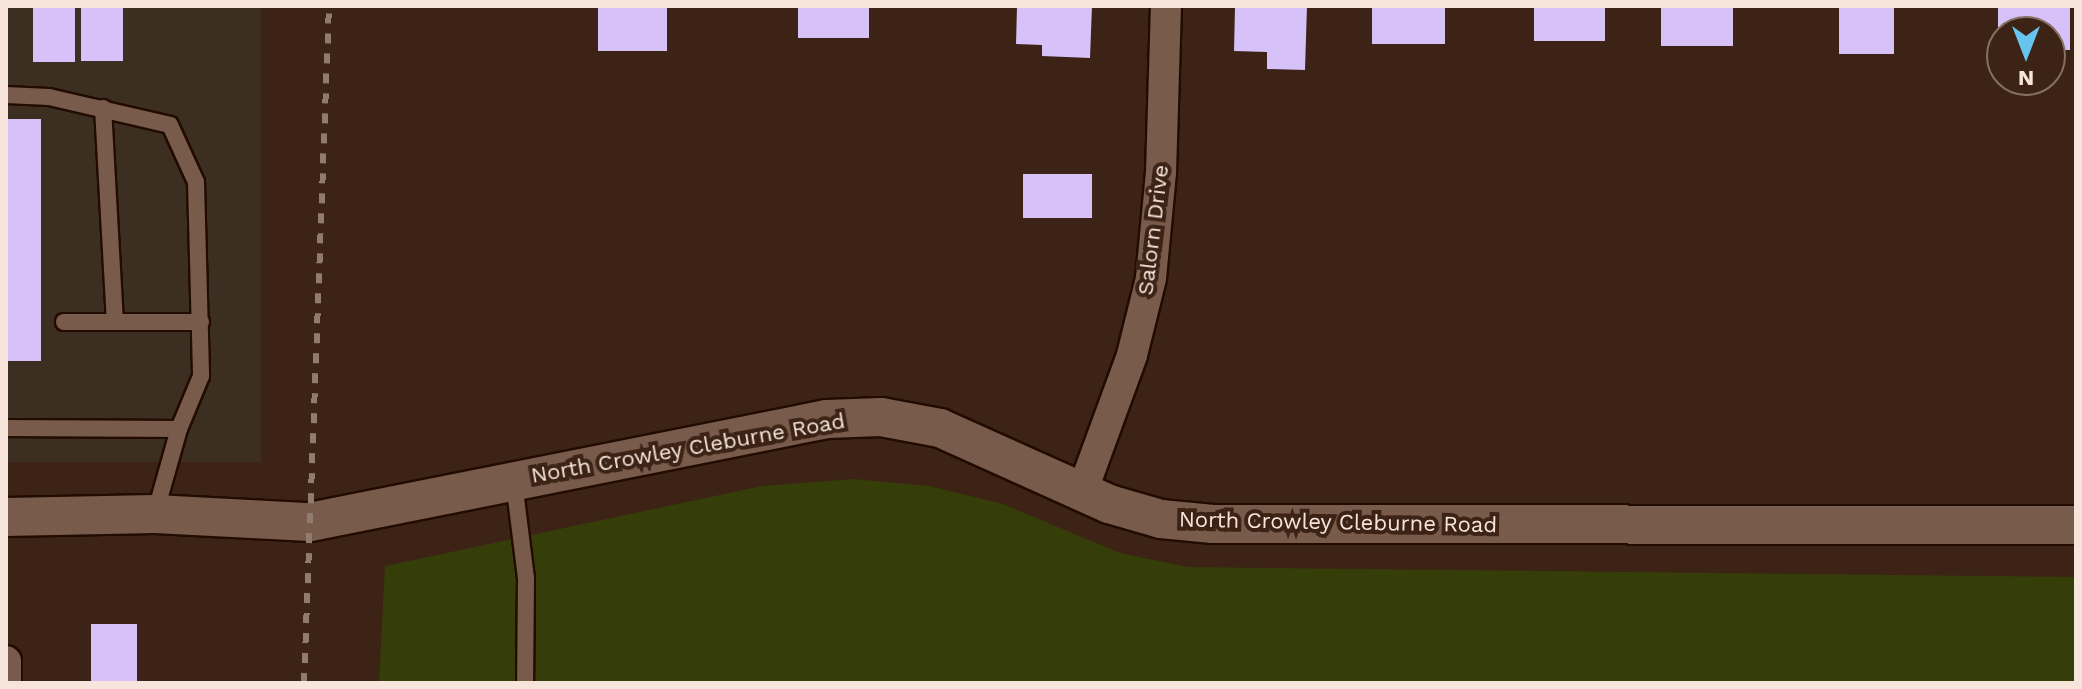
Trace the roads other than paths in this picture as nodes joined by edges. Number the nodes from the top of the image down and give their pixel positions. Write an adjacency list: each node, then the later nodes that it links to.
1 (1166, 6): 10 (street, Salorn Drive)
2 (6, 95): 3 (lane)
3 (103, 108): 5 (lane); 6 (lane)
4 (64, 322): 5 (lane)
5 (115, 322): 6 (lane)
6 (201, 322): 8 (lane)
7 (6, 428): 8 (lane)
8 (179, 429): 11 (lane)
9 (514, 480): 10 (street, North Crowley Cleburne Road); 11 (street, North Crowley Cleburne Road); 16 (lane)
10 (1082, 492): 13 (street, North Crowley Cleburne Road)
11 (155, 514): 12 (street, North Crowley Cleburne Road)
12 (6, 517)
13 (2076, 525)
14 (6, 661): 15 (street)
15 (6, 683)
16 (525, 683)

